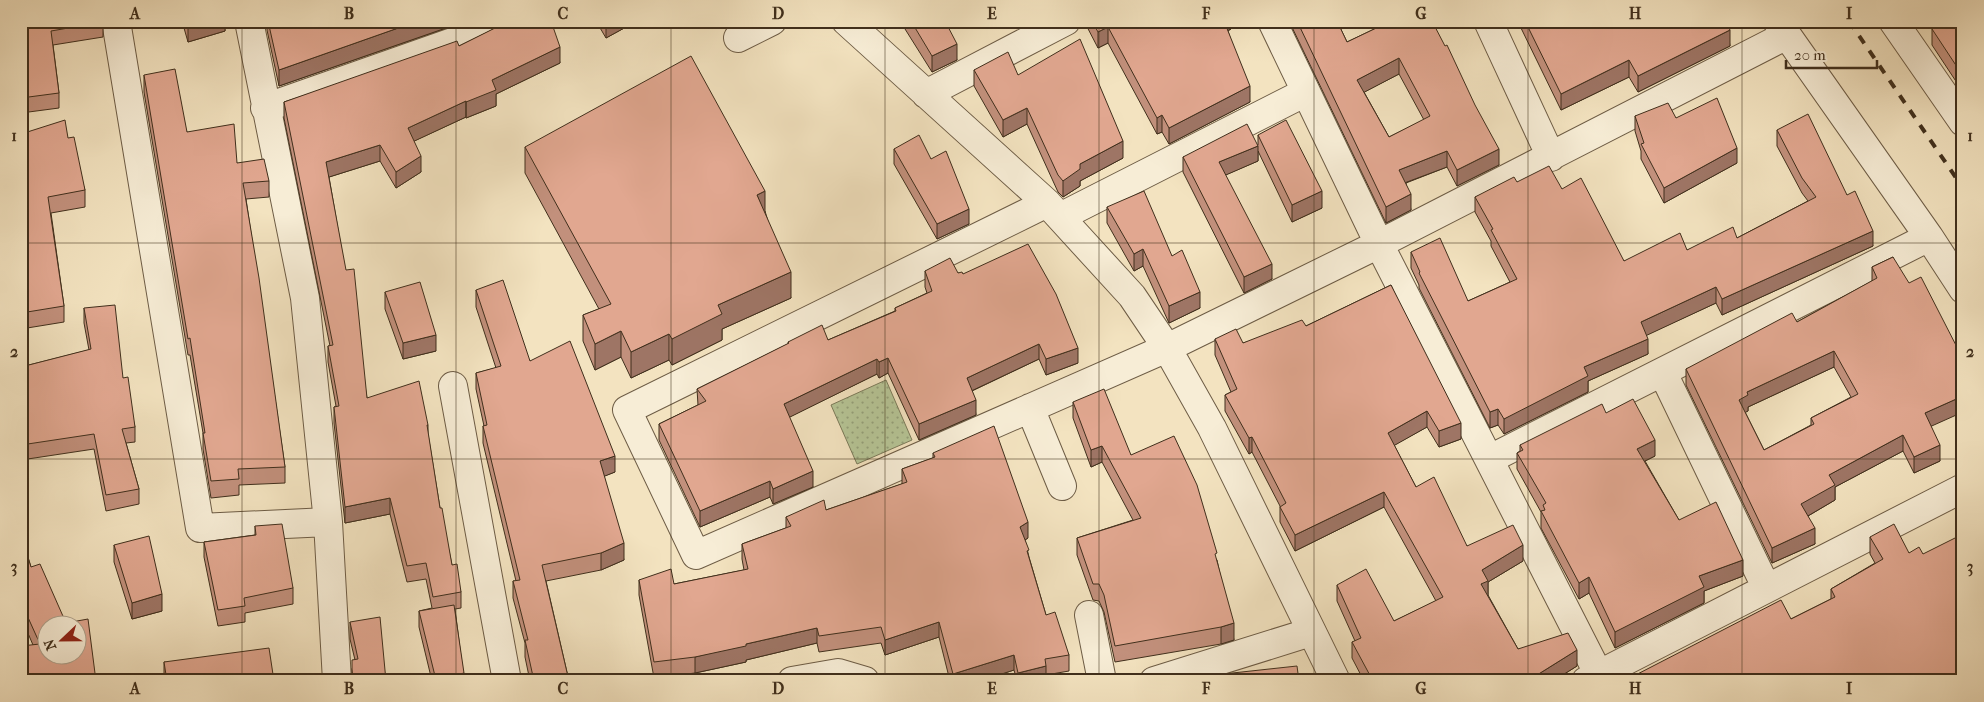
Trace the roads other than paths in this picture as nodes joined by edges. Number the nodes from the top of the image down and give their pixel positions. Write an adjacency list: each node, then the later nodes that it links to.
1 (116, 21): 28 (street)
2 (249, 21): 14 (street)
3 (484, 21): 14 (street)
4 (772, 21): 11 (street)
5 (846, 21): 13 (street)
6 (1066, 21): 13 (street)
7 (1272, 21): 12 (street)
8 (1488, 21): 16 (street)
9 (1893, 21): 15 (street)
10 (1782, 28): 16 (street); 18 (street)
11 (738, 38)
12 (1306, 92): 17 (street); 19 (street)
13 (926, 94): 17 (street)
14 (266, 108): 28 (street)
15 (1963, 122)
16 (1551, 157): 19 (street)
17 (1054, 210): 21 (street); 24 (street)
18 (1929, 237): 20 (street); 22 (street)
19 (1379, 244): 21 (street); 25 (street)
20 (1963, 289)
21 (1167, 348): 24 (street); 31 (street)
22 (1663, 373): 25 (street); 29 (street)
23 (453, 386): 34 (street)
24 (1030, 408): 26 (street)
25 (1490, 459): 32 (street)
26 (1062, 486)
27 (1963, 488): 29 (street)
28 (328, 522): 33 (street)
29 (1766, 587): 32 (street)
30 (1089, 616): 37 (street)
31 (1311, 632): 38 (street); 39 (street)
32 (1595, 679)
33 (337, 681)
34 (507, 681)
35 (792, 681): 36 (street)
36 (865, 681)
37 (1102, 681)
38 (1154, 681)
39 (1336, 681)

